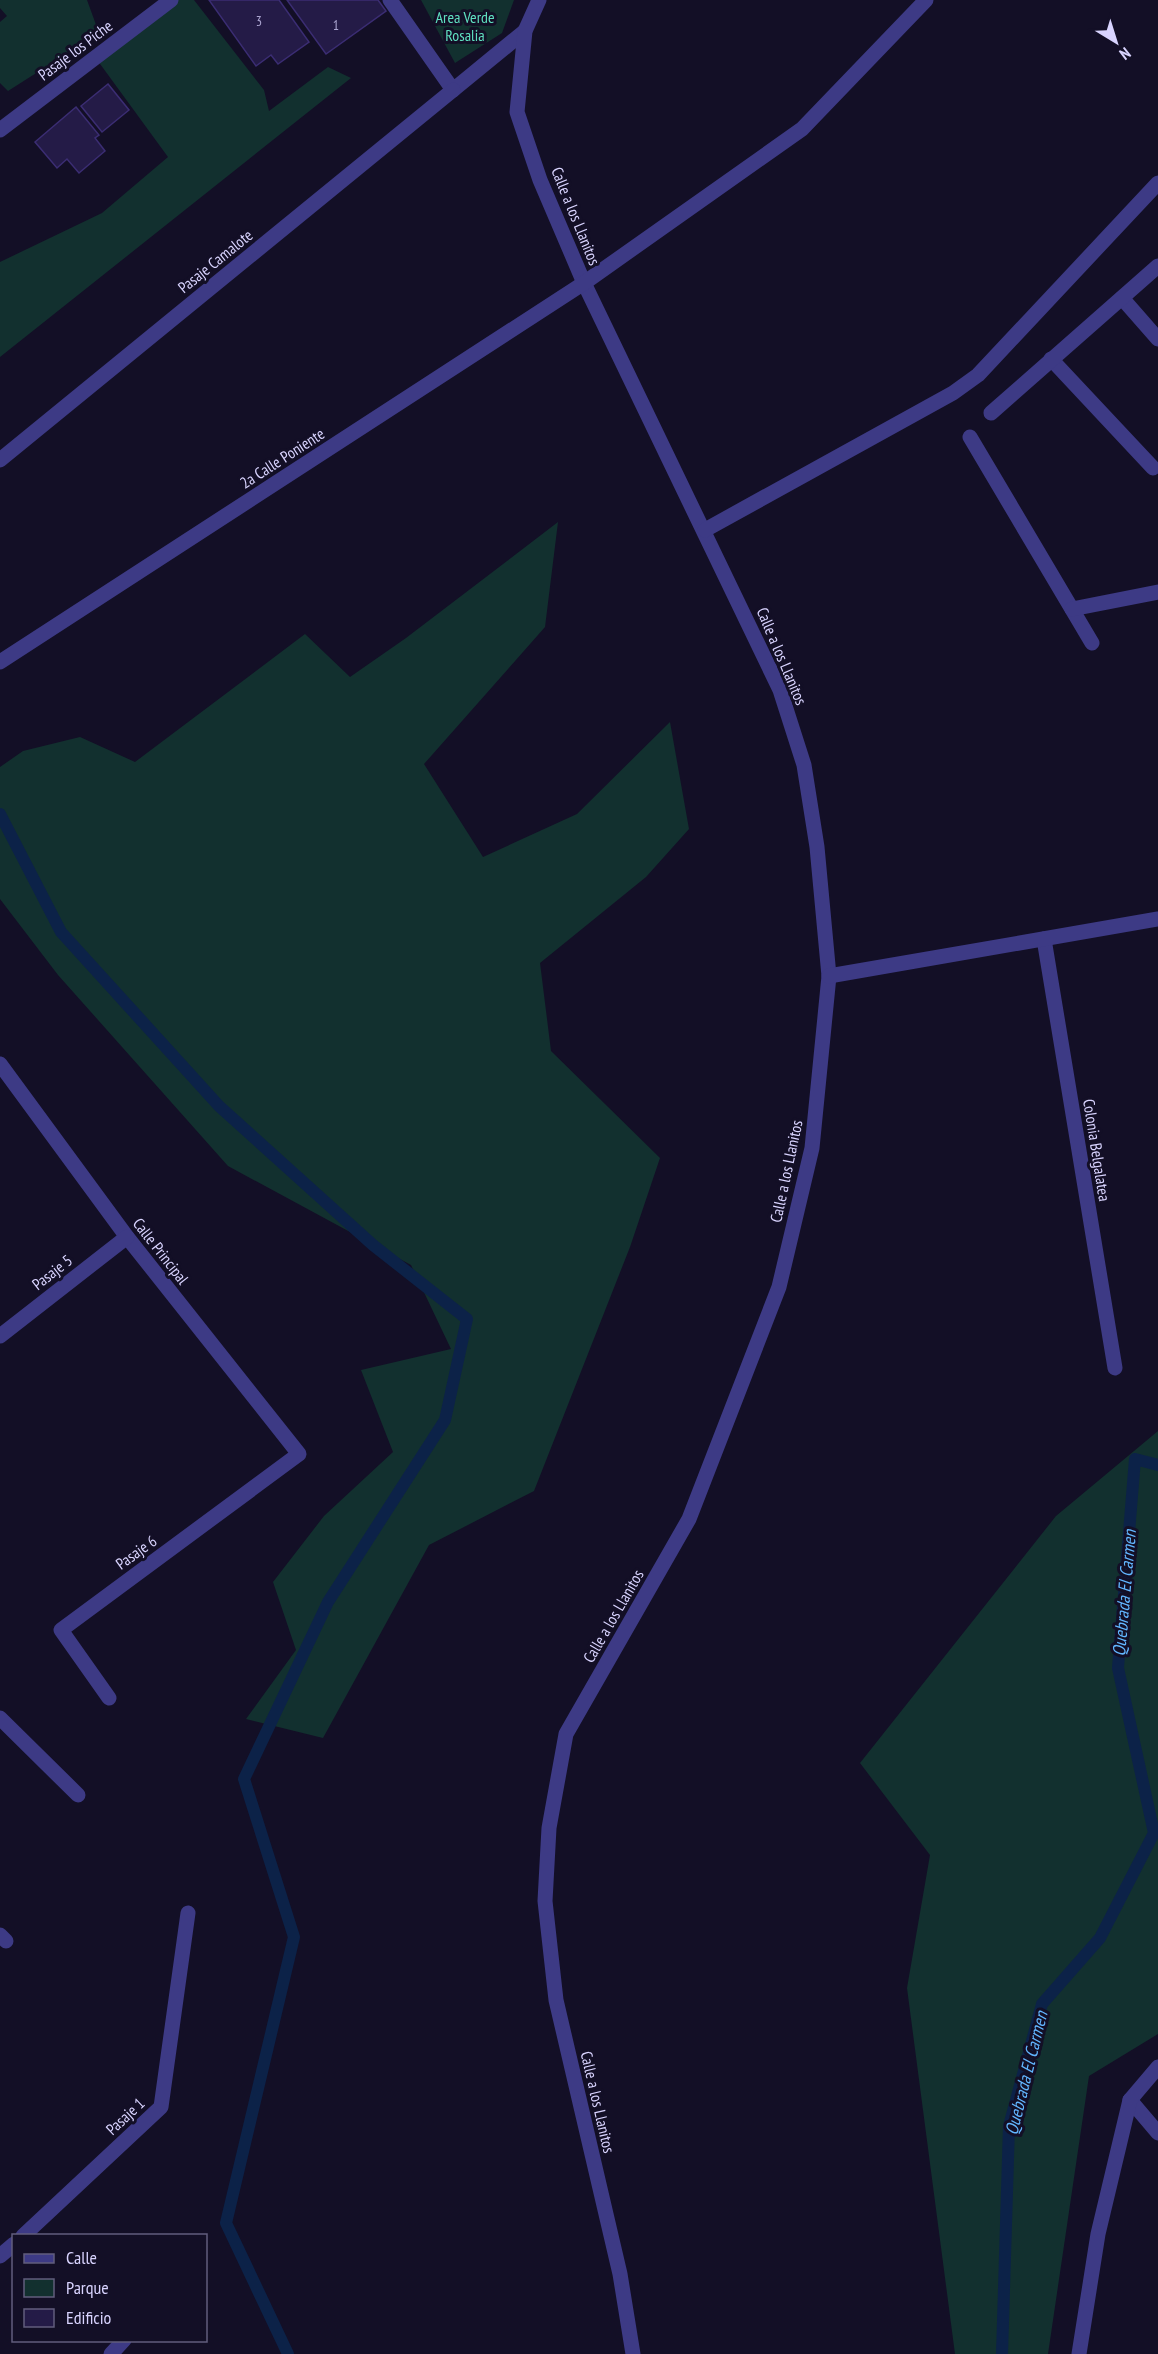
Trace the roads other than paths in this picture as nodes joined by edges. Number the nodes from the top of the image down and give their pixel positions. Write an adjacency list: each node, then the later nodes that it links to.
1 (171, 0): 7 (street, Pasaje los Piche)
2 (390, 0): 6 (street)
3 (539, 0): 5 (street, Calle a los Llanitos)
4 (926, 0): 10 (street, 2a Calle Poniente)
5 (525, 31): 6 (street); 10 (street, Calle a los Llanitos)
6 (453, 90): 16 (street, Pasaje Camalote)
7 (0, 130)
8 (1158, 183): 18 (street)
9 (1158, 266): 11 (street)
10 (584, 283): 18 (street, Calle a los Llanitos); 22 (street, 2a Calle Poniente)
11 (1122, 298): 12 (street); 13 (street)
12 (1158, 339)
13 (1051, 359): 14 (street); 17 (street)
14 (991, 413)
15 (970, 437): 20 (street)
16 (0, 460)
17 (1153, 468)
18 (705, 530): 25 (street, Calle a los Llanitos)
19 (1158, 592): 20 (street)
20 (1072, 609): 21 (street)
21 (1092, 643)
22 (0, 662)
23 (1158, 919): 24 (street)
24 (1044, 939): 25 (street); 29 (street, Colonia Belgalatea)
25 (829, 976): 44 (street, Calle a los Llanitos)
26 (0, 1064): 27 (street, Calle Principal)
27 (127, 1237): 28 (street, Pasaje 5); 30 (street, Calle Principal)
28 (0, 1336)
29 (1115, 1368)
30 (299, 1454): 31 (street, Pasaje 6)
31 (109, 1698)
32 (0, 1718): 33 (street)
33 (78, 1795)
34 (188, 1913): 38 (street, Pasaje 1)
35 (1158, 2067): 36 (street)
36 (1130, 2100): 37 (street); 42 (street)
37 (1158, 2133)
38 (24, 2234)
39 (12, 2246): 40 (street)
40 (0, 2256)
41 (122, 2342): 43 (street)
42 (1080, 2348): 45 (street)
43 (111, 2354)
44 (633, 2354)
45 (1091, 2354)

